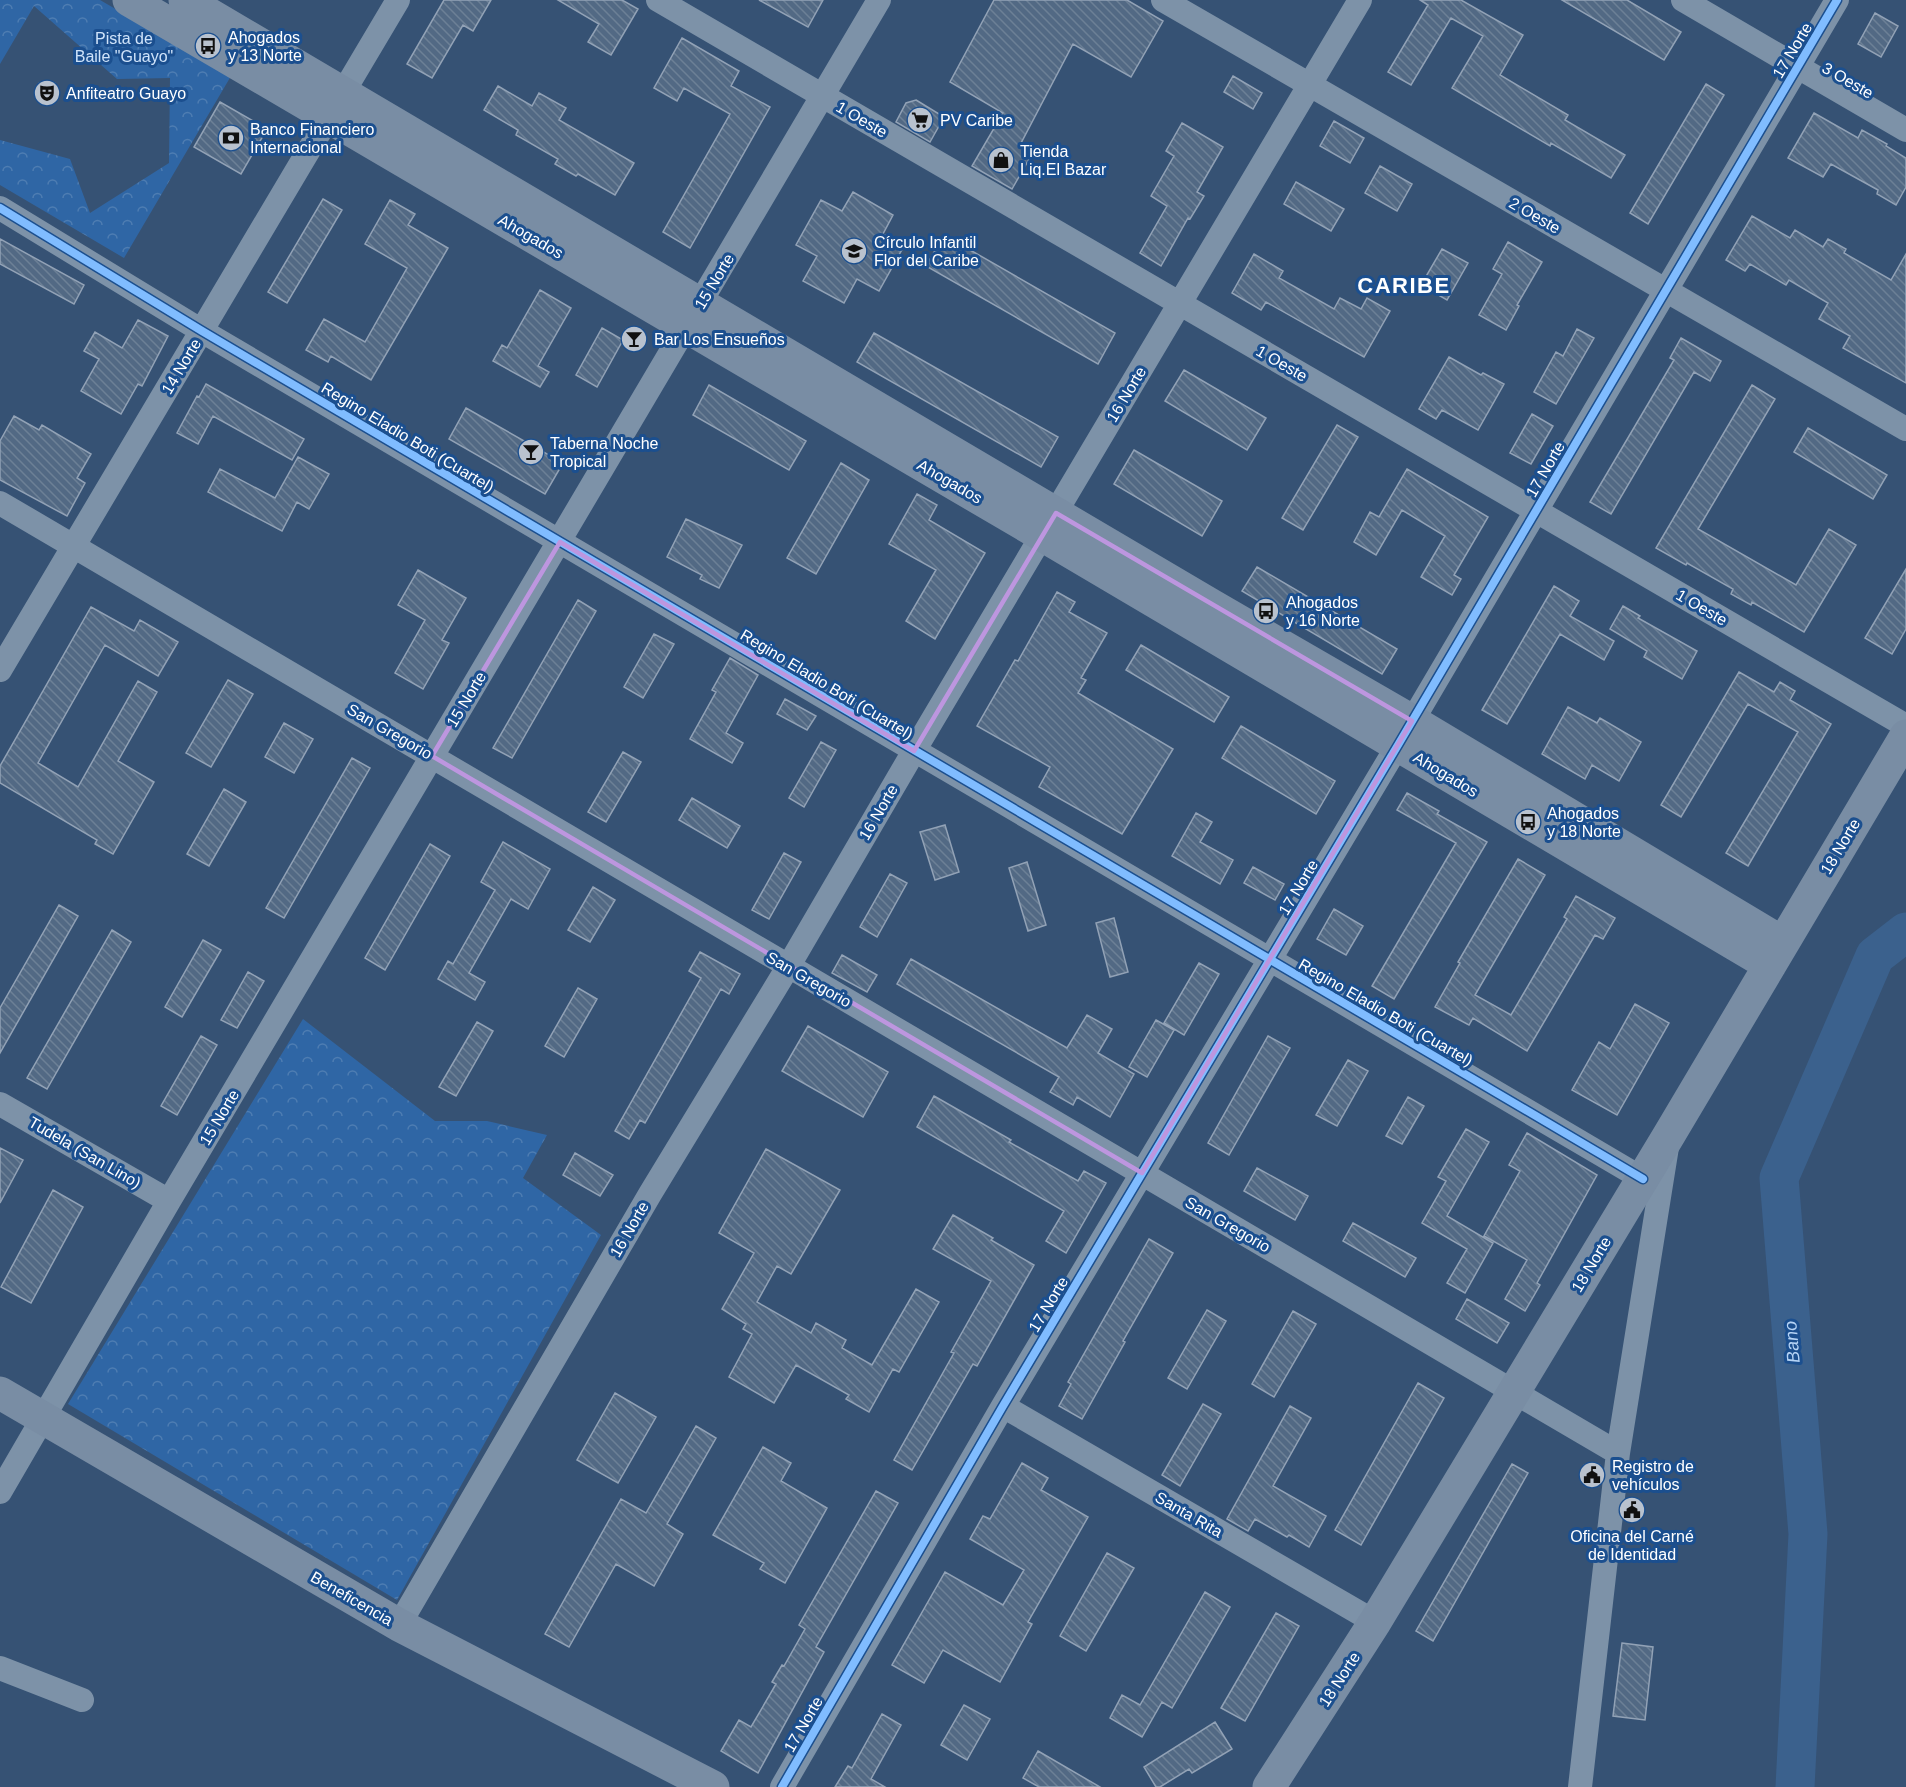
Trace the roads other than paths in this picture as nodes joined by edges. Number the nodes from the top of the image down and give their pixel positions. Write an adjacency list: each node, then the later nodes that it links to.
1 (129, 0): 13 (main road, Ahogados)
2 (185, 0): 13 (main road, Ahogados)
3 (398, 0): 13 (street, 14 Norte)
4 (658, 0): 12 (street, 1 Oeste)
5 (879, 0): 12 (street, 15 Norte)
6 (1163, 0): 11 (street, 2 Oeste)
7 (1360, 0): 11 (street, 16 Norte)
8 (1683, 0): 10 (street, 3 Oeste)
9 (1837, 0): 10 (street, 17 Norte)
10 (1797, 67): 14 (street, 3 Oeste); 16 (street, 17 Norte)
11 (1310, 84): 16 (street, 2 Oeste); 17 (street, 16 Norte)
12 (823, 96): 17 (street, 1 Oeste); 18 (street, 15 Norte)
13 (336, 105): 18 (main road, Ahogados); 19 (street, 14 Norte)
14 (1906, 130)
15 (0, 208): 19 (street, Regino Eladio Boti (Cuartel))
16 (1665, 290): 20 (street, 2 Oeste); 22 (street, 17 Norte)
17 (1180, 304): 22 (street, 1 Oeste); 23 (street, 16 Norte)
18 (694, 315): 23 (main road, Ahogados); 24 (street, 15 Norte)
19 (202, 331): 24 (street, Regino Eladio Boti (Cuartel)); 25 (street, 14 Norte)
20 (1906, 429)
21 (0, 502): 25 (street, San Gregorio)
22 (1536, 511): 27 (street, 1 Oeste); 28 (street, 17 Norte)
23 (1049, 524): 28 (main road, Ahogados); 30 (street, 16 Norte)
24 (560, 542): 30 (street, Regino Eladio Boti (Cuartel)); 31 (street, 15 Norte)
25 (74, 546): 26 (street, 14 Norte); 31 (street, San Gregorio)
26 (0, 670)
27 (1906, 726)
28 (1405, 733): 32 (main road, Ahogados); 33 (street, 17 Norte)
29 (1906, 736): 32 (main road, 18 Norte)
30 (914, 751): 33 (street, Regino Eladio Boti (Cuartel)); 34 (street, 16 Norte)
31 (432, 756): 34 (street, San Gregorio); 39 (street, 15 Norte)
32 (1776, 954): 36 (main road, 18 Norte)
33 (1270, 960): 37 (street, 17 Norte); 38 (street, Regino Eladio Boti (Cuartel))
34 (788, 967): 37 (street, San Gregorio); 47 (street, 16 Norte)
35 (0, 1104): 39 (street, Tudela (San Lino))
36 (1669, 1135): 38 (main road, 18 Norte); 44 (street)
37 (1142, 1173): 40 (street, San Gregorio); 42 (street, 17 Norte)
38 (1643, 1179): 40 (main road, 18 Norte)
39 (169, 1200): 43 (street, 15 Norte)
40 (1514, 1392): 44 (street, San Gregorio); 46 (main road, 18 Norte)
41 (0, 1393): 43 (main road, Beneficencia)
42 (1004, 1406): 46 (street, Santa Rita); 51 (street, 17 Norte)
43 (43, 1417): 45 (street, 15 Norte); 47 (main road, Beneficencia)
44 (1618, 1453): 53 (street)
45 (0, 1492)
46 (1375, 1622): 52 (main road, 18 Norte)
47 (399, 1625): 50 (main road, Beneficencia)
48 (0, 1668): 49 (street)
49 (82, 1700)
50 (713, 1787)
51 (782, 1787)
52 (1269, 1787)
53 (1580, 1787)

